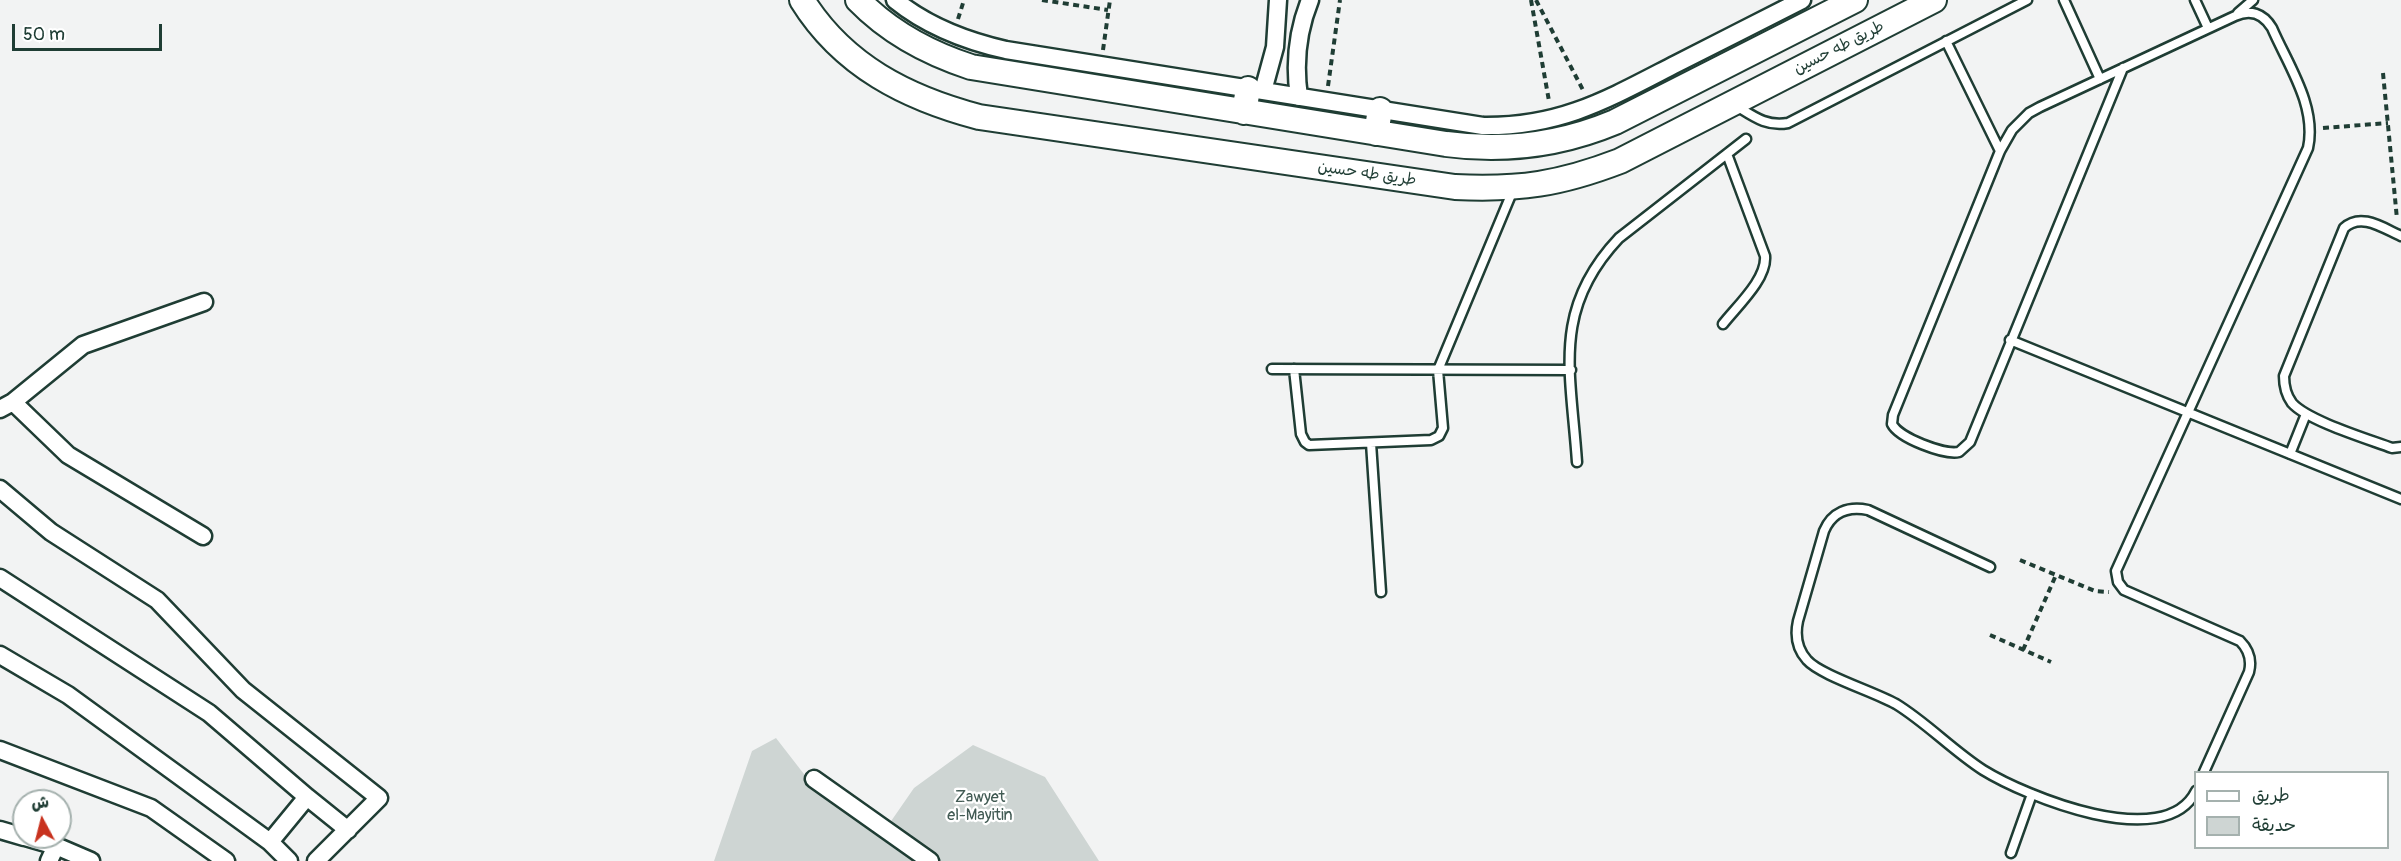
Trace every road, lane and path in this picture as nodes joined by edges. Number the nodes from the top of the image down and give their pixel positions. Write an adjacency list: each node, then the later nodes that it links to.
1 (802, 0): 38 (main road, طريق طه حسين)
2 (858, 0): 26 (main road)
3 (895, 0): 22 (street)
4 (1042, 0): 18 (path)
5 (1110, 0): 18 (path)
6 (1278, 0): 26 (street)
7 (1310, 0): 27 (street)
8 (1340, 0): 28 (path)
9 (1531, 0): 31 (path)
10 (1536, 0): 30 (path)
11 (1802, 0): 30 (street)
12 (1855, 0): 32 (main road)
13 (1934, 0): 29 (main road, طريق طه حسين)
14 (2027, 0): 21 (lane)
15 (2064, 0): 25 (lane)
16 (2195, 0): 20 (lane)
17 (2253, 0): 19 (lane)
18 (1108, 10): 22 (path)
19 (2235, 16): 20 (lane); 34 (lane)
20 (2208, 28): 23 (lane)
21 (1947, 41): 29 (lane); 36 (lane)
22 (1100, 65): 26 (street)
23 (2122, 68): 25 (lane); 42 (lane)
24 (2383, 73): 33 (path)
25 (2100, 79): 36 (lane)
26 (1252, 97): 27 (street); 32 (main road)
27 (1299, 97): 28 (street)
28 (1326, 101): 32 (street)
29 (1732, 103): 38 (main road, طريق طه حسين)
30 (1591, 107): 31 (street)
31 (1552, 120): 32 (street)
32 (1378, 121)
33 (2388, 123): 34 (path); 39 (path)
34 (2311, 129): 48 (lane)
35 (1746, 139): 37 (lane)
36 (2000, 151): 42 (lane)
37 (1727, 154): 41 (lane); 46 (lane)
38 (1514, 188): 45 (lane)
39 (2400, 235): 49 (lane)
40 (204, 302): 47 (street)
41 (1723, 324)
42 (2010, 339): 48 (lane)
43 (1272, 369): 44 (lane)
44 (1294, 369): 45 (lane); 50 (lane)
45 (1438, 370): 46 (lane); 50 (lane)
46 (1571, 370): 53 (lane)
47 (6, 405): 56 (street)
48 (2188, 412): 52 (lane); 61 (lane)
49 (2306, 414): 51 (lane); 52 (lane)
50 (1371, 443): 62 (lane)
51 (2401, 447)
52 (2290, 454): 55 (lane)
53 (1577, 462)
54 (0, 489): 73 (street)
55 (2401, 500)
56 (203, 536)
57 (2020, 560): 59 (path)
58 (1990, 567): 70 (lane)
59 (2056, 575): 61 (path); 64 (path)
60 (0, 578): 72 (street)
61 (2124, 590): 68 (lane)
62 (1381, 592)
63 (1990, 635): 64 (path)
64 (2023, 650): 66 (path)
65 (0, 655): 74 (street)
66 (2050, 662)
67 (0, 750): 78 (street)
68 (2204, 771)
69 (814, 779): 81 (street)
70 (2032, 794): 71 (lane); 75 (lane)
71 (2194, 794)
72 (307, 797): 73 (street); 74 (street)
73 (348, 830): 80 (street)
74 (270, 842): 79 (street)
75 (2011, 853)
76 (53, 854): 77 (street)
77 (91, 861)
78 (226, 861)
79 (289, 861)
80 (316, 861)
81 (930, 861)

